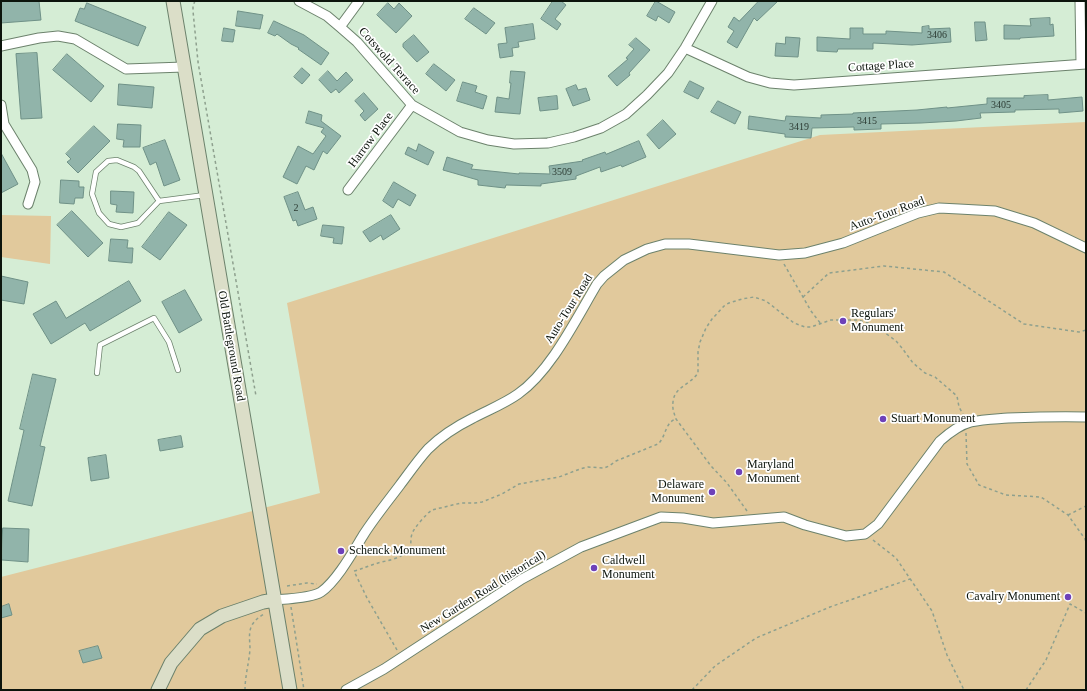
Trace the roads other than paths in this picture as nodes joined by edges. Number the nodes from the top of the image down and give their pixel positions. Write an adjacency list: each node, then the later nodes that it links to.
1 (173, 1): 10 (street, Old Battleground Road)
2 (299, 1): 6 (street, Cotswold Terrace)
3 (359, 1): 6 (street)
4 (712, 1): 8 (street, Cotswold Terrace)
5 (1080, 1): 9 (street)
6 (340, 27): 12 (street, Cotswold Terrace)
7 (1, 46): 10 (street)
8 (685, 48): 9 (street, Cottage Place); 12 (street, Cotswold Terrace)
9 (1084, 64)
10 (184, 67): 14 (street, Old Battleground Road)
11 (1, 105): 16 (street)
12 (412, 105): 13 (street, Harrow Place)
13 (348, 190)
14 (205, 195): 15 (lane); 21 (street, Old Battleground Road)
15 (159, 201): 15 (lane)
16 (28, 204)
17 (1086, 248): 21 (street, Auto-Tour Road)
18 (178, 370): 19 (lane)
19 (97, 373)
20 (1086, 417): 24 (street, New Garden Road (historical))
21 (274, 600): 22 (street); 23 (street, Old Battleground Road)
22 (158, 690)
23 (290, 690)
24 (346, 690)

